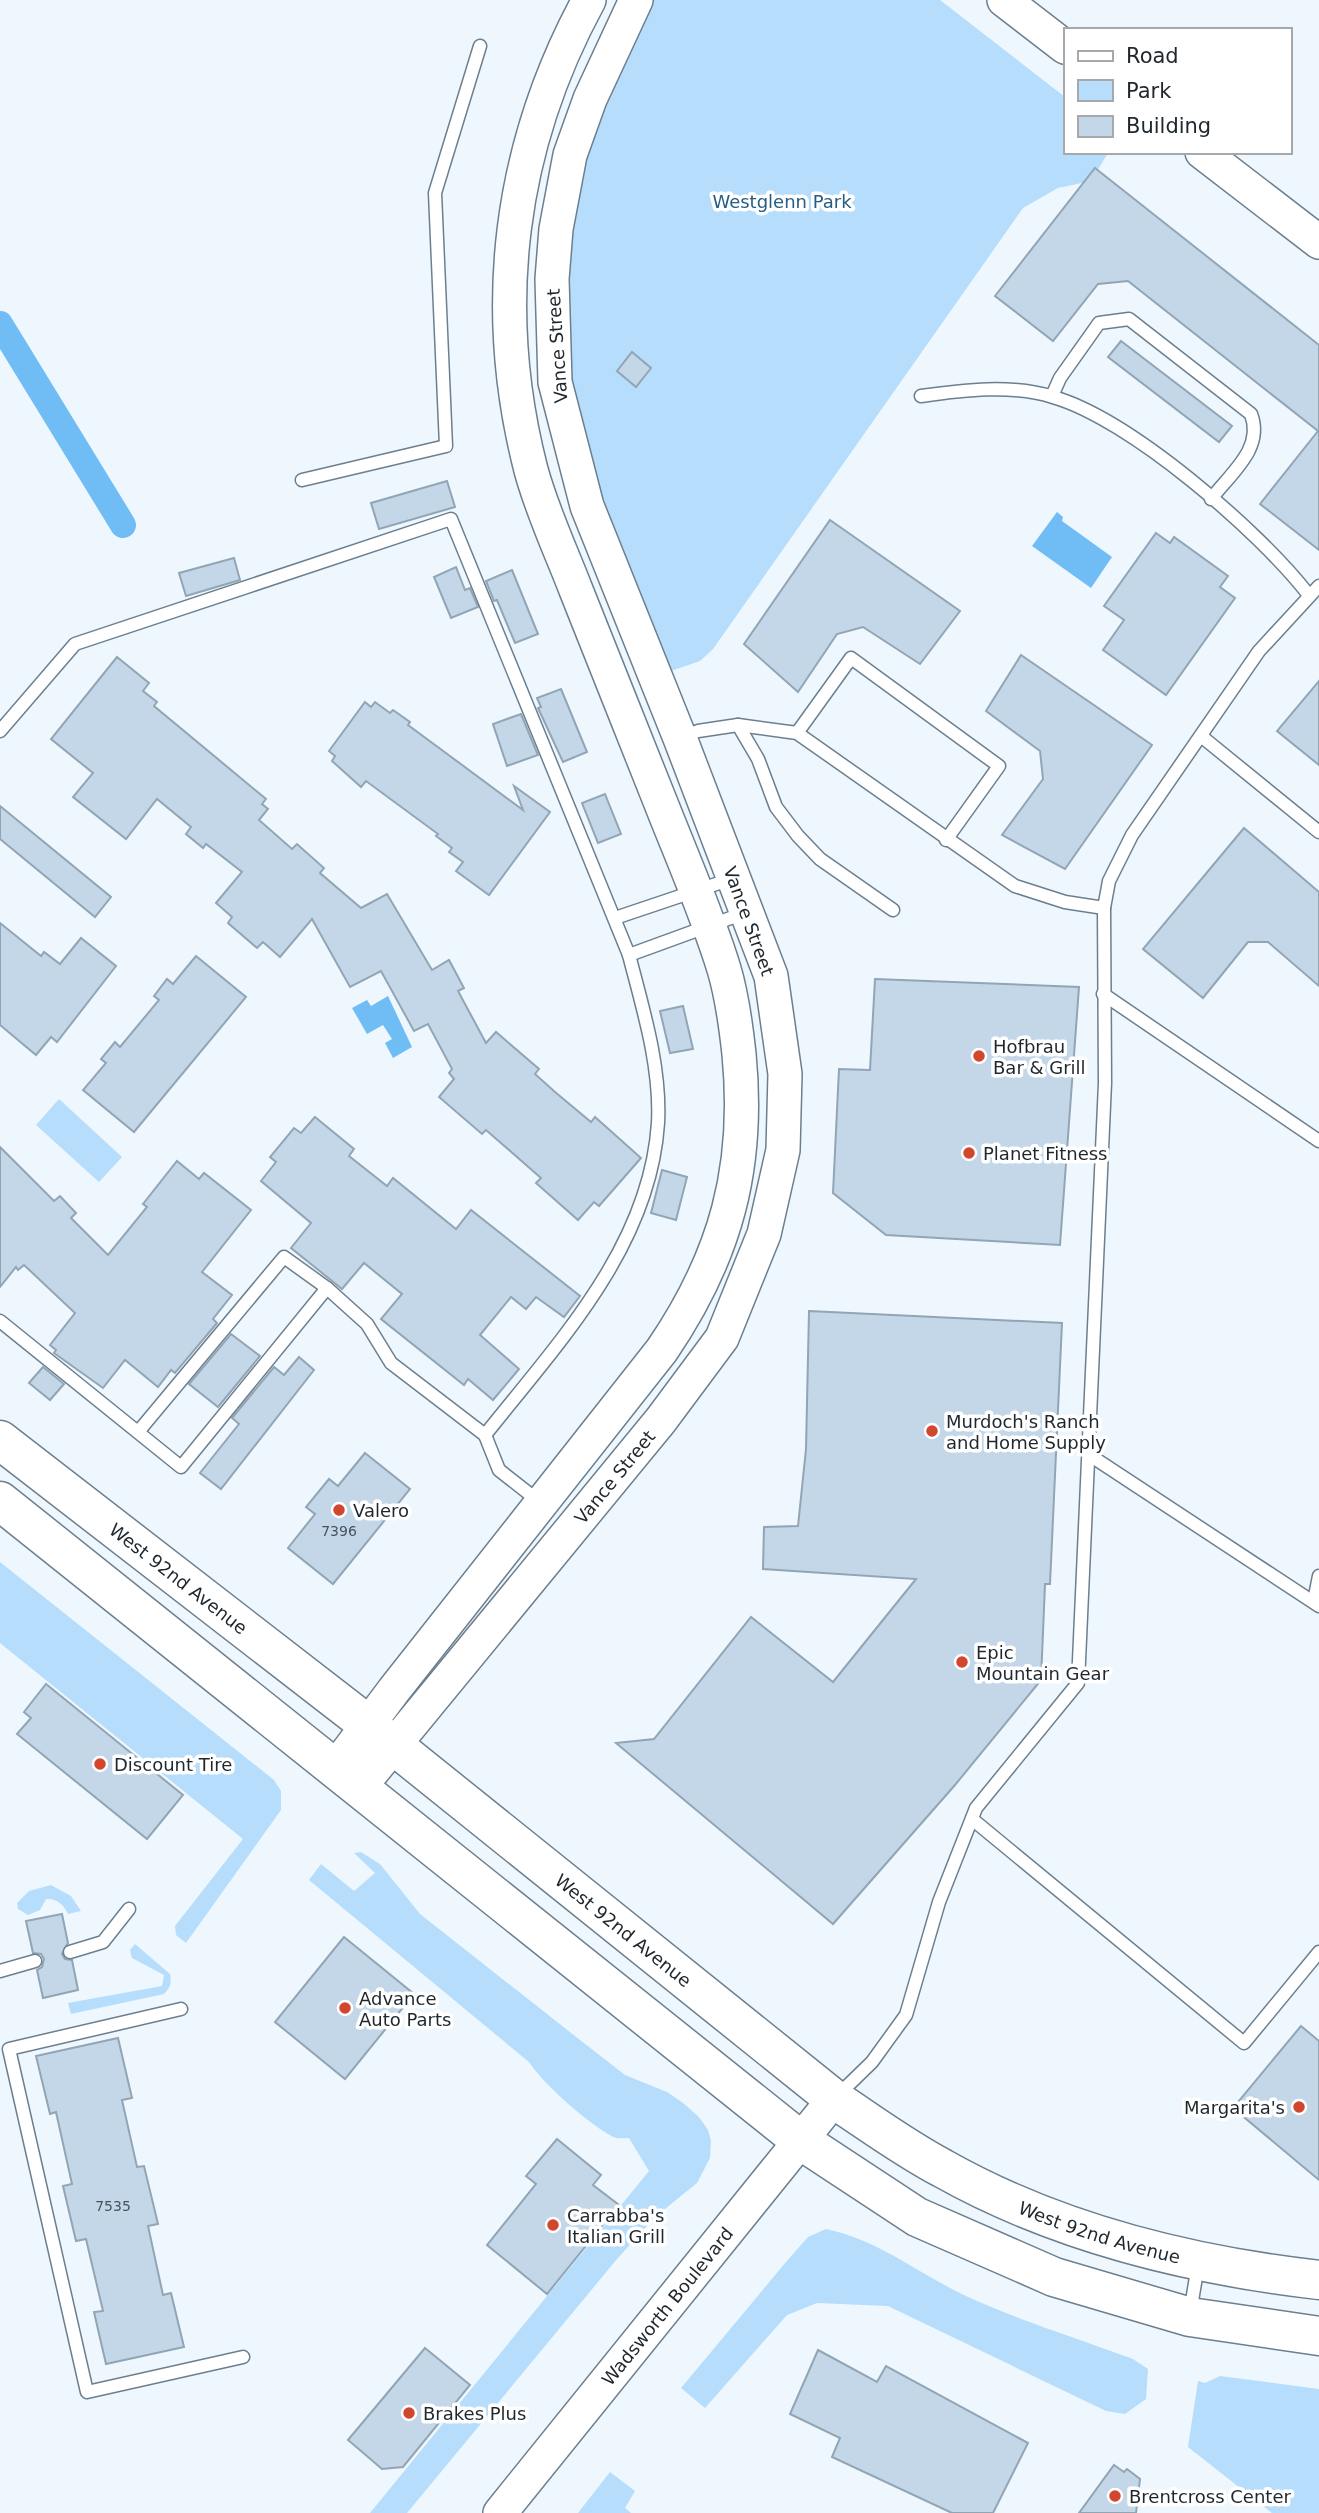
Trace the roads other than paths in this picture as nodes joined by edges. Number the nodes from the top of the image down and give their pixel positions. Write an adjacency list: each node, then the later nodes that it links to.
1 (589, 0): 21 (street, Vance Street)
2 (636, 0): 17 (street, Vance Street)
3 (1004, 0): 5 (street)
4 (480, 46): 10 (lane)
5 (1064, 46)
6 (1205, 154): 7 (street)
7 (1319, 242)
8 (921, 396): 9 (lane)
9 (1052, 396): 11 (lane); 11 (lane)
10 (302, 480)
11 (1211, 499): 12 (lane)
12 (1314, 590): 16 (lane)
13 (738, 725): 15 (lane); 17 (lane); 23 (lane)
14 (0, 731): 25 (lane)
15 (797, 733): 19 (lane); 19 (lane)
16 (1200, 736): 18 (lane); 22 (lane)
17 (680, 738): 20 (street, Vance Street)
18 (1319, 832)
19 (946, 840): 22 (lane)
20 (734, 877): 21 (lane); 24 (street, Vance Street)
21 (696, 890): 25 (lane); 26 (street, Vance Street)
22 (1104, 908): 28 (lane)
23 (893, 910)
24 (747, 912): 26 (lane); 40 (street, Vance Street)
25 (615, 918): 27 (lane)
26 (708, 925): 27 (lane); 37 (street, Vance Street)
27 (629, 956): 33 (lane)
28 (1103, 994): 29 (lane); 35 (lane)
29 (1319, 1141)
30 (327, 1288): 32 (lane); 32 (lane); 33 (lane)
31 (0, 1321): 32 (lane)
32 (138, 1432)
33 (485, 1435): 37 (lane)
34 (0, 1440): 40 (main road, West 92nd Avenue)
35 (1088, 1454): 39 (lane); 42 (lane)
36 (0, 1501): 41 (main road)
37 (541, 1503): 40 (street, Vance Street)
38 (1319, 1576): 39 (lane)
39 (1316, 1603)
40 (381, 1735): 41 (street, Vance Street); 50 (main road, West 92nd Avenue)
41 (346, 1780): 51 (main road)
42 (972, 1819): 45 (lane); 50 (lane)
43 (130, 1909): 44 (lane)
44 (70, 1952)
45 (1319, 1952)
46 (35, 1961): 47 (lane)
47 (0, 1971)
48 (181, 2009): 49 (lane)
49 (5, 2047): 56 (lane)
50 (834, 2099): 51 (street, Wadsworth Boulevard); 52 (main road, West 92nd Avenue)
51 (800, 2140): 54 (main road); 57 (street, Wadsworth Boulevard)
52 (1199, 2262): 53 (main road, West 92nd Avenue); 54 (lane)
53 (1319, 2280)
54 (1190, 2317): 55 (main road)
55 (1319, 2336)
56 (243, 2357)
57 (500, 2513)

